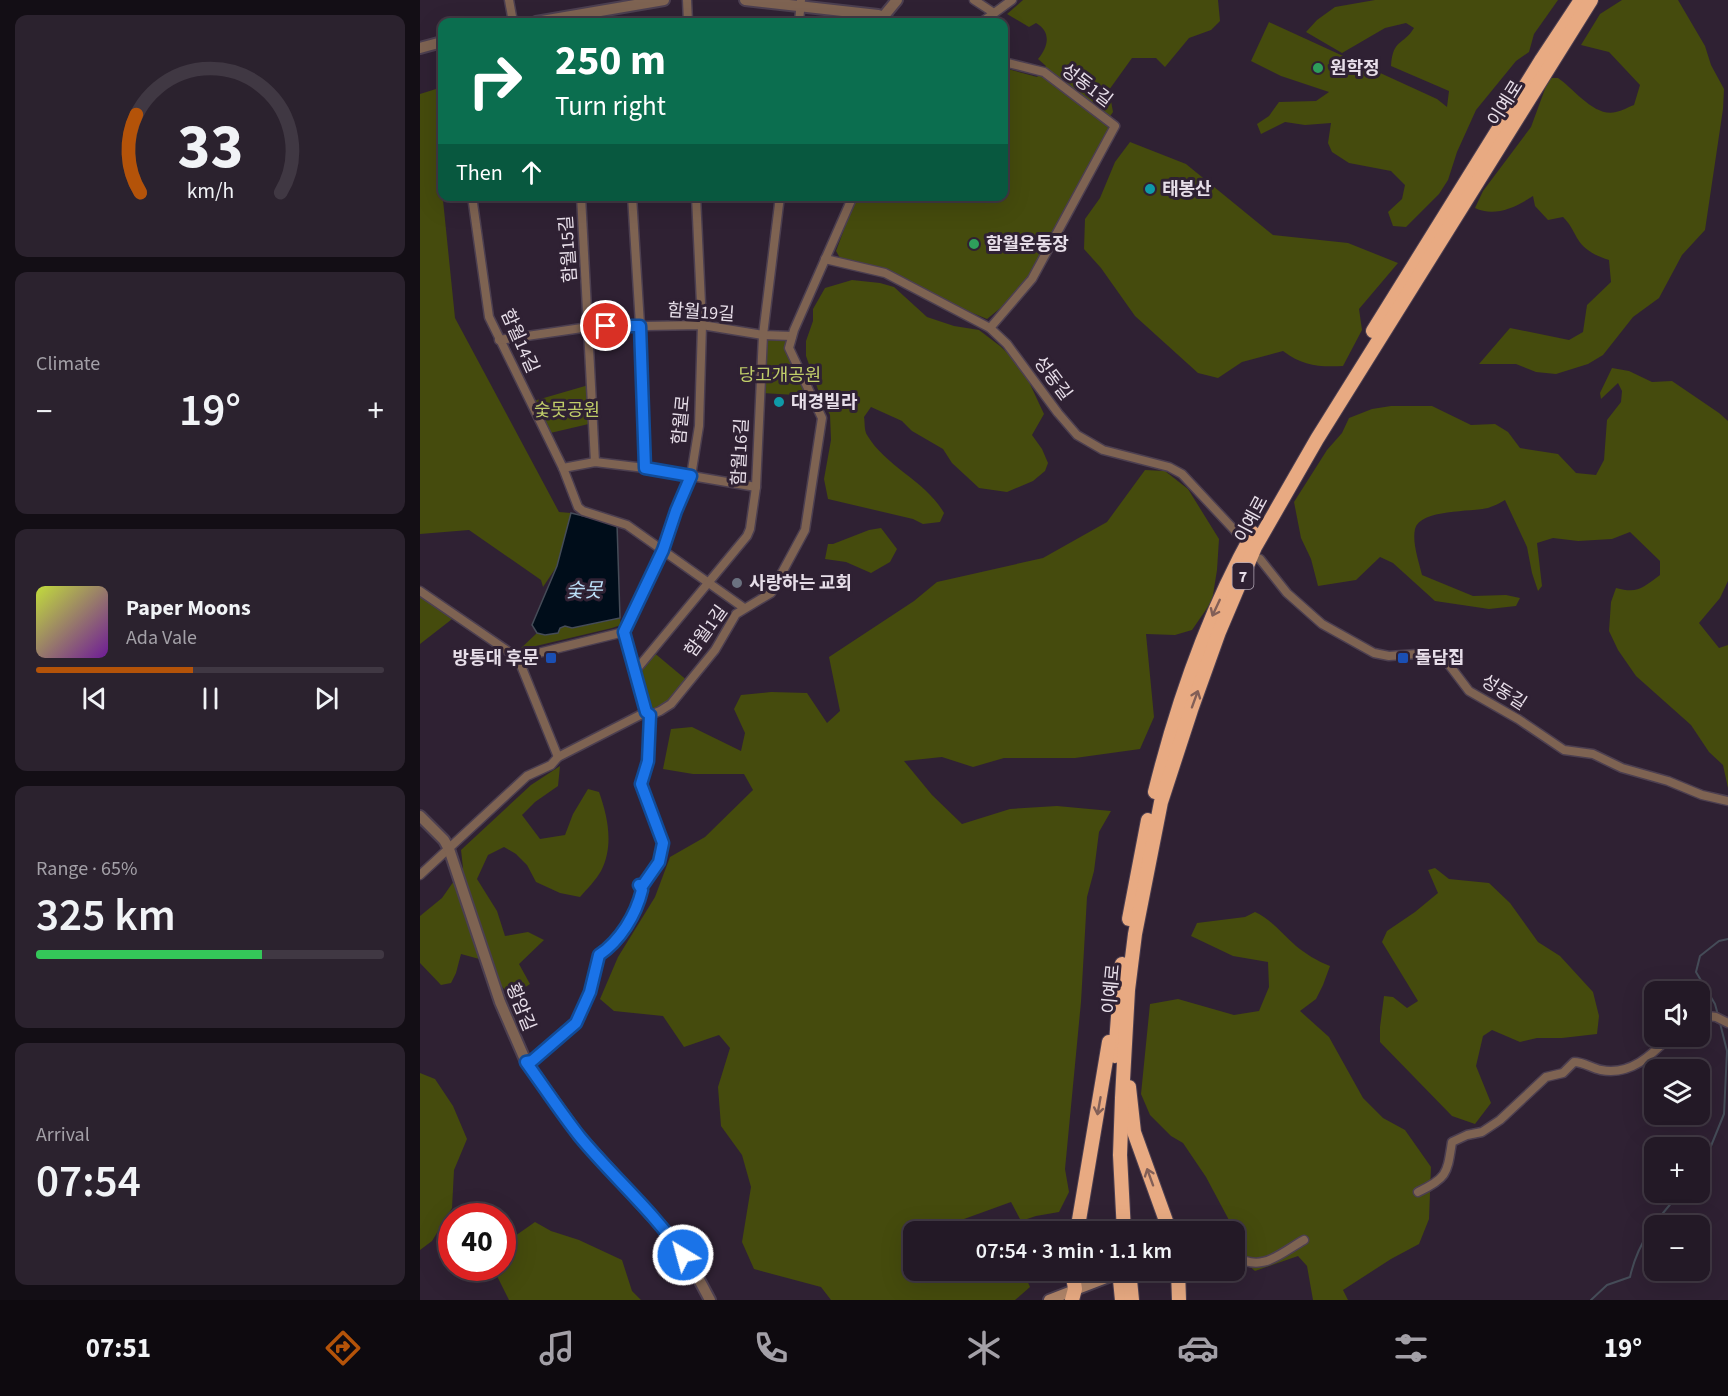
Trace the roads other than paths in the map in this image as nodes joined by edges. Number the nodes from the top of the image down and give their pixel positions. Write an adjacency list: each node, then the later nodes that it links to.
1 (509, 0): 13 (street)
2 (664, 0): 14 (street)
3 (687, 0): 15 (street)
4 (745, 0): 10 (street)
5 (897, 0): 12 (street)
6 (975, 0): 11 (street)
7 (1012, 0): 11 (street)
8 (1581, 0): 55 (highway, 이예로 / 7, one-way to 55)
9 (1592, 0): 55 (highway, 이예로 / 7, one-way to 9)
10 (800, 3): 12 (street); 16 (street)
11 (994, 13): 17 (street)
12 (883, 17)
13 (512, 18)
14 (575, 18)
15 (688, 18)
16 (799, 18)
17 (987, 18)
18 (438, 43): 19 (street)
19 (420, 48)
20 (1008, 63): 31 (street, 성동1길)
21 (473, 201): 34 (street, 함월14길)
22 (581, 201): 30 (street, 함월15길)
23 (632, 201): 29 (street)
24 (696, 201): 28 (street, 함월로)
25 (779, 201): 32 (street, 함월16길)
26 (849, 201): 27 (street)
27 (825, 259): 31 (street, 성동길); 33 (street)
28 (702, 325): 29 (street, 함월19길); 32 (street, 함월19길); 38 (street, 함월로)
29 (640, 326): 30 (street, 함월19길); 37 (street)
30 (589, 327): 34 (street, 함월19길); 35 (street, 함월15길)
31 (990, 328): 40 (street, 성동길)
32 (763, 335): 33 (street, 함월19길); 39 (street, 함월16길)
33 (792, 336): 45 (street, 함월1길)
34 (499, 340): 36 (street, 함월14길)
35 (595, 462): 36 (street); 37 (street)
36 (563, 468): 41 (street, 함월14길)
37 (645, 468): 38 (street)
38 (691, 476): 39 (street); 41 (street, 함월로)
39 (756, 487): 43 (street, 함월16길)
40 (1240, 536)
41 (663, 550): 43 (street, 함월14길); 46 (street, 함월로)
42 (1260, 559): 51 (street, 성동길)
43 (709, 582): 45 (street, 함월14길); 48 (street, 함월16길)
44 (420, 591): 47 (street)
45 (744, 608): 49 (street, 함월1길)
46 (624, 632): 47 (street); 48 (street)
47 (518, 658): 50 (street)
48 (636, 670): 49 (street)
49 (648, 713): 50 (street, 함월1길); 57 (street)
50 (558, 757): 53 (street, 함월1길)
51 (1728, 801)
52 (420, 816): 53 (street)
53 (449, 849): 54 (street, 함월1길); 57 (street, 황암길)
54 (420, 875)
55 (1124, 988): 59 (highway, one-way to 59); 60 (highway, 이예로 / 7); 61 (highway, 이예로 / 7); 62 (highway, one-way to 55)
56 (1660, 1047): 58 (street)
57 (526, 1062): 70 (street, 황암길)
58 (1418, 1192)
59 (1079, 1221)
60 (1116, 1221)
61 (1123, 1221)
62 (1166, 1221)
63 (1304, 1240): 64 (street)
64 (1245, 1261)
65 (1100, 1281): 69 (main road)
66 (1119, 1281): 72 (highway)
67 (1130, 1281): 73 (highway)
68 (1178, 1281): 74 (highway)
69 (1073, 1294): 71 (main road)
70 (710, 1300)
71 (1049, 1300)
72 (1122, 1300)
73 (1132, 1300)
74 (1179, 1300)

